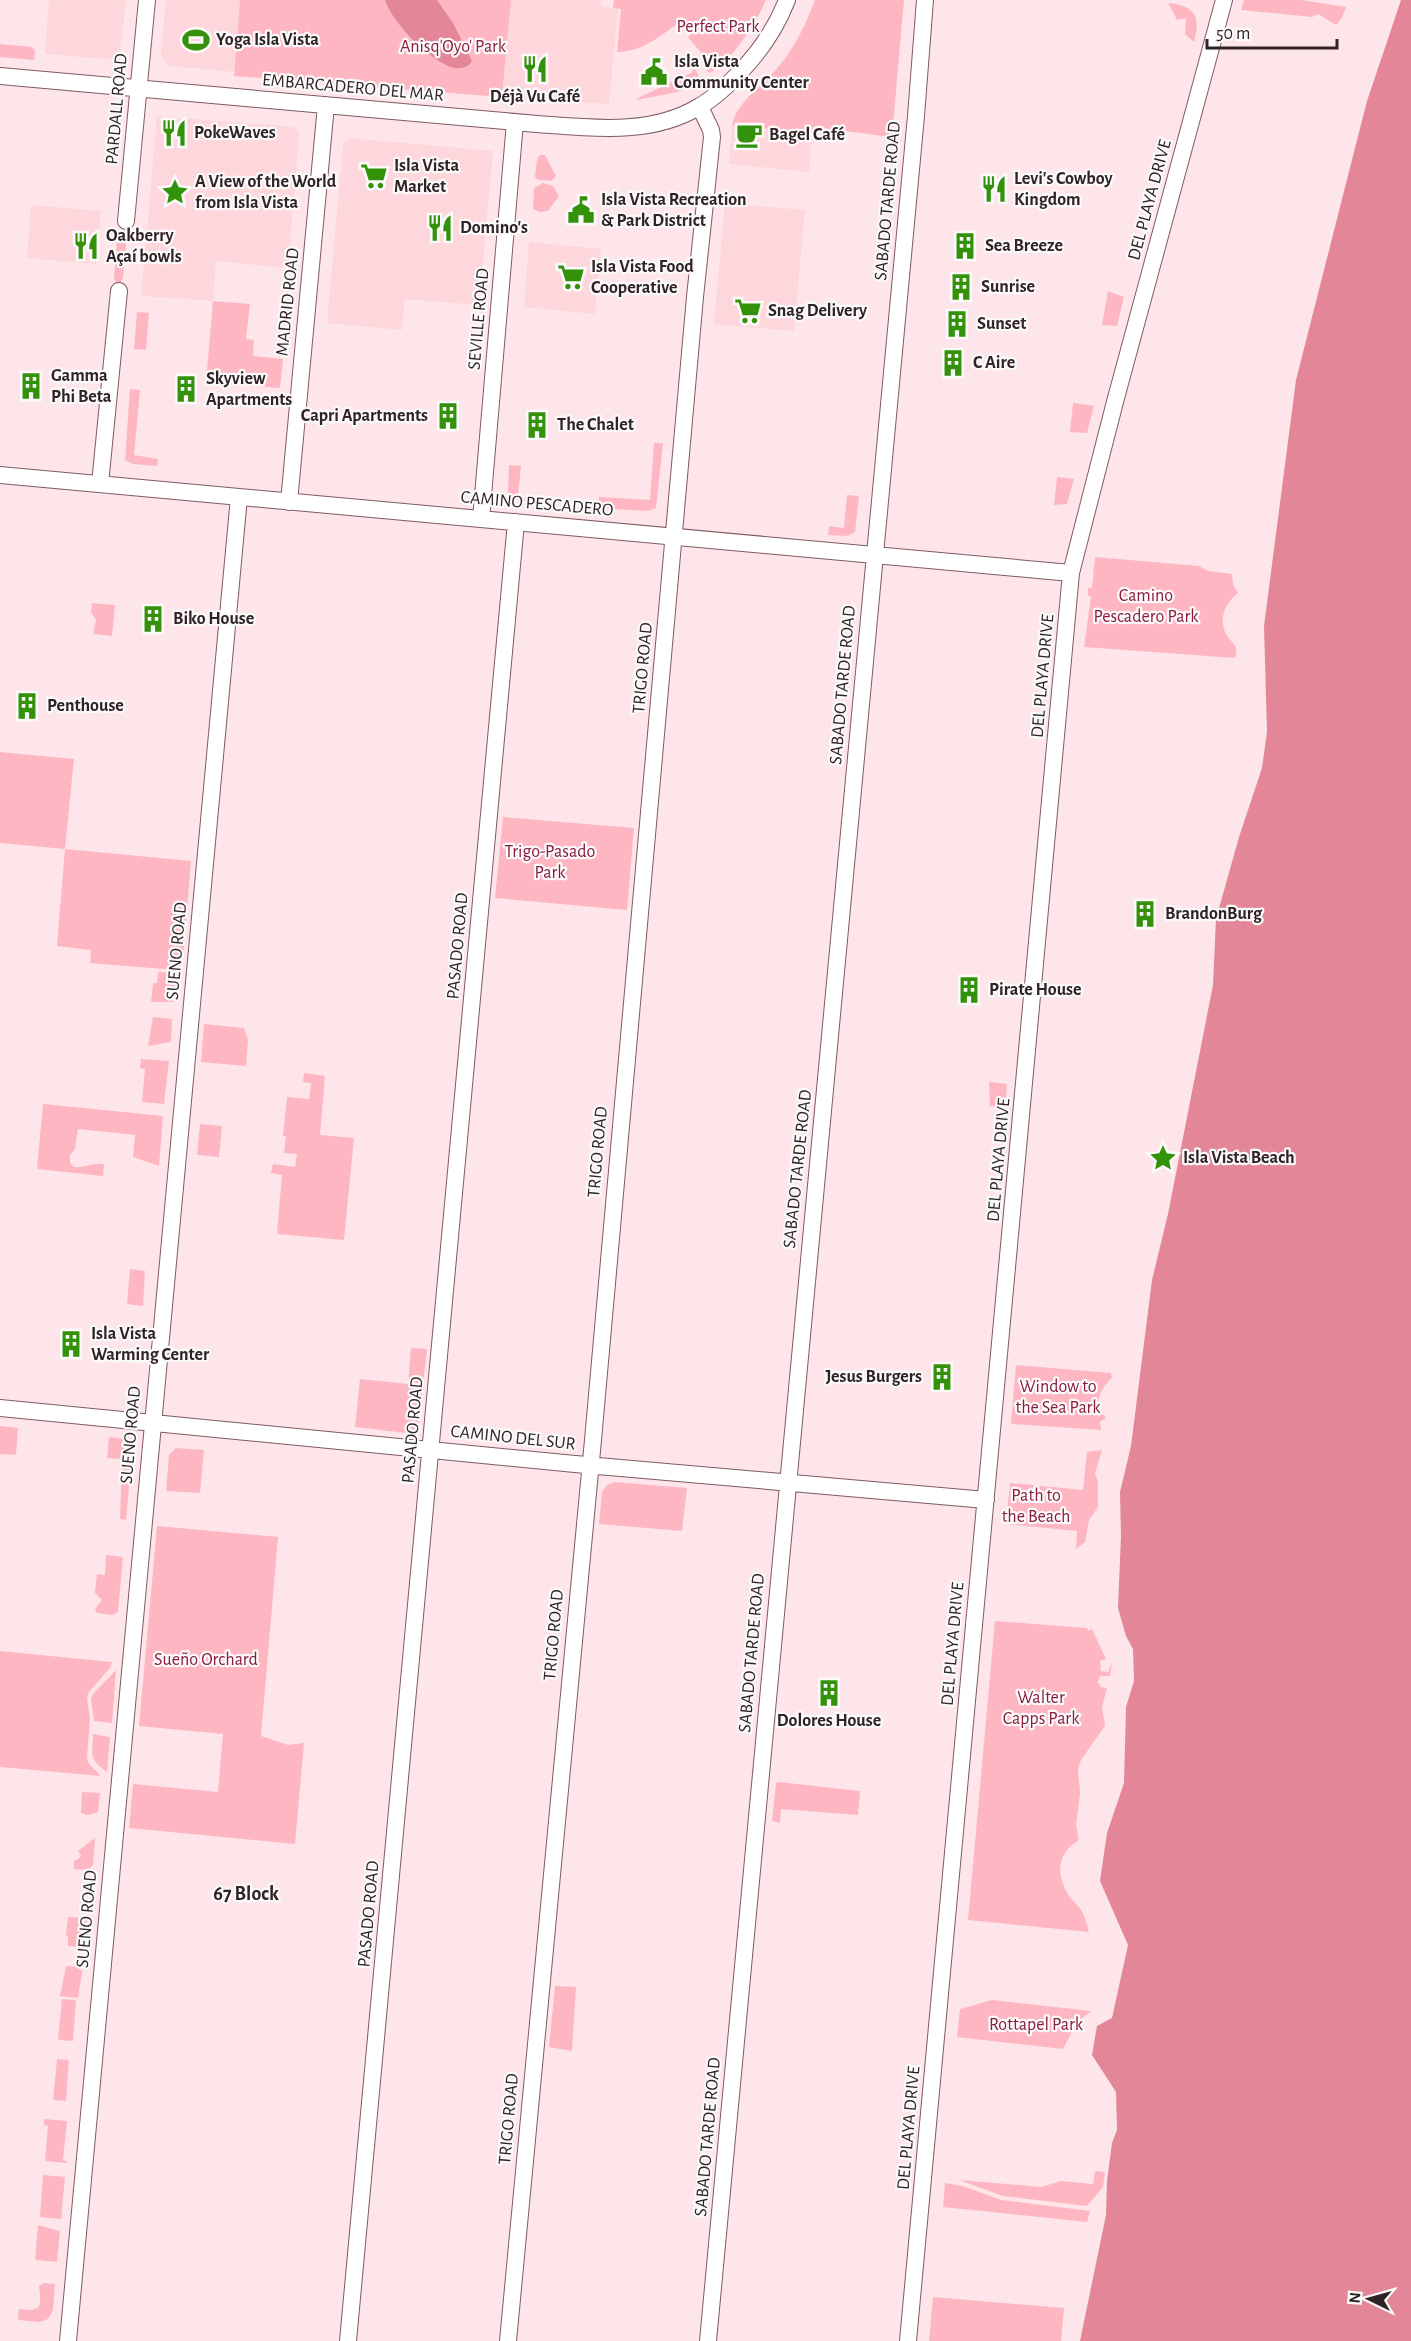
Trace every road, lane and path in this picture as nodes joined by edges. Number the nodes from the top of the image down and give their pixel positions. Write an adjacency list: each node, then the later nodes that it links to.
1 (147, 0): 6 (street, PARDALL ROAD)
2 (787, 0): 8 (street)
3 (925, 0): 19 (street, SABADO TARDE ROAD)
4 (1224, 0): 20 (street, DEL PLAYA DRIVE)
5 (0, 76): 6 (street, EMBARCADERO DEL MAR)
6 (139, 89): 7 (street, EMBARCADERO DEL MAR); 10 (street, PARDALL ROAD)
7 (326, 105): 9 (street, EMBARCADERO DEL MAR); 15 (street, MADRID ROAD)
8 (700, 106): 9 (street, EMBARCADERO DEL MAR); 18 (street, TRIGO ROAD)
9 (514, 122): 16 (street, SEVILLE ROAD)
10 (126, 221)
11 (119, 291): 13 (street)
12 (0, 475): 13 (street, CAMINO PESCADERO)
13 (100, 484): 14 (street, CAMINO PESCADERO)
14 (239, 497): 15 (street, CAMINO PESCADERO); 22 (street, SUENO ROAD)
15 (289, 502): 16 (street, CAMINO PESCADERO)
16 (481, 519): 17 (street, CAMINO PESCADERO)
17 (516, 522): 18 (street, CAMINO PESCADERO); 23 (street, PASADO ROAD)
18 (674, 536): 19 (street, CAMINO PESCADERO); 24 (street, TRIGO ROAD)
19 (875, 555): 20 (street, CAMINO PESCADERO); 25 (street, SABADO TARDE ROAD)
20 (1071, 573): 26 (street, DEL PLAYA DRIVE)
21 (0, 1408): 22 (street, CAMINO DEL SUR)
22 (152, 1422): 23 (street, CAMINO DEL SUR); 27 (street, SUENO ROAD)
23 (430, 1449): 24 (street, CAMINO DEL SUR); 28 (street, PASADO ROAD)
24 (589, 1465): 25 (street, CAMINO DEL SUR); 29 (street, TRIGO ROAD)
25 (787, 1482): 26 (street, CAMINO DEL SUR); 30 (street, SABADO TARDE ROAD)
26 (986, 1500): 31 (street, DEL PLAYA DRIVE)
27 (68, 2341)
28 (348, 2341)
29 (508, 2341)
30 (708, 2341)
31 (908, 2341)

